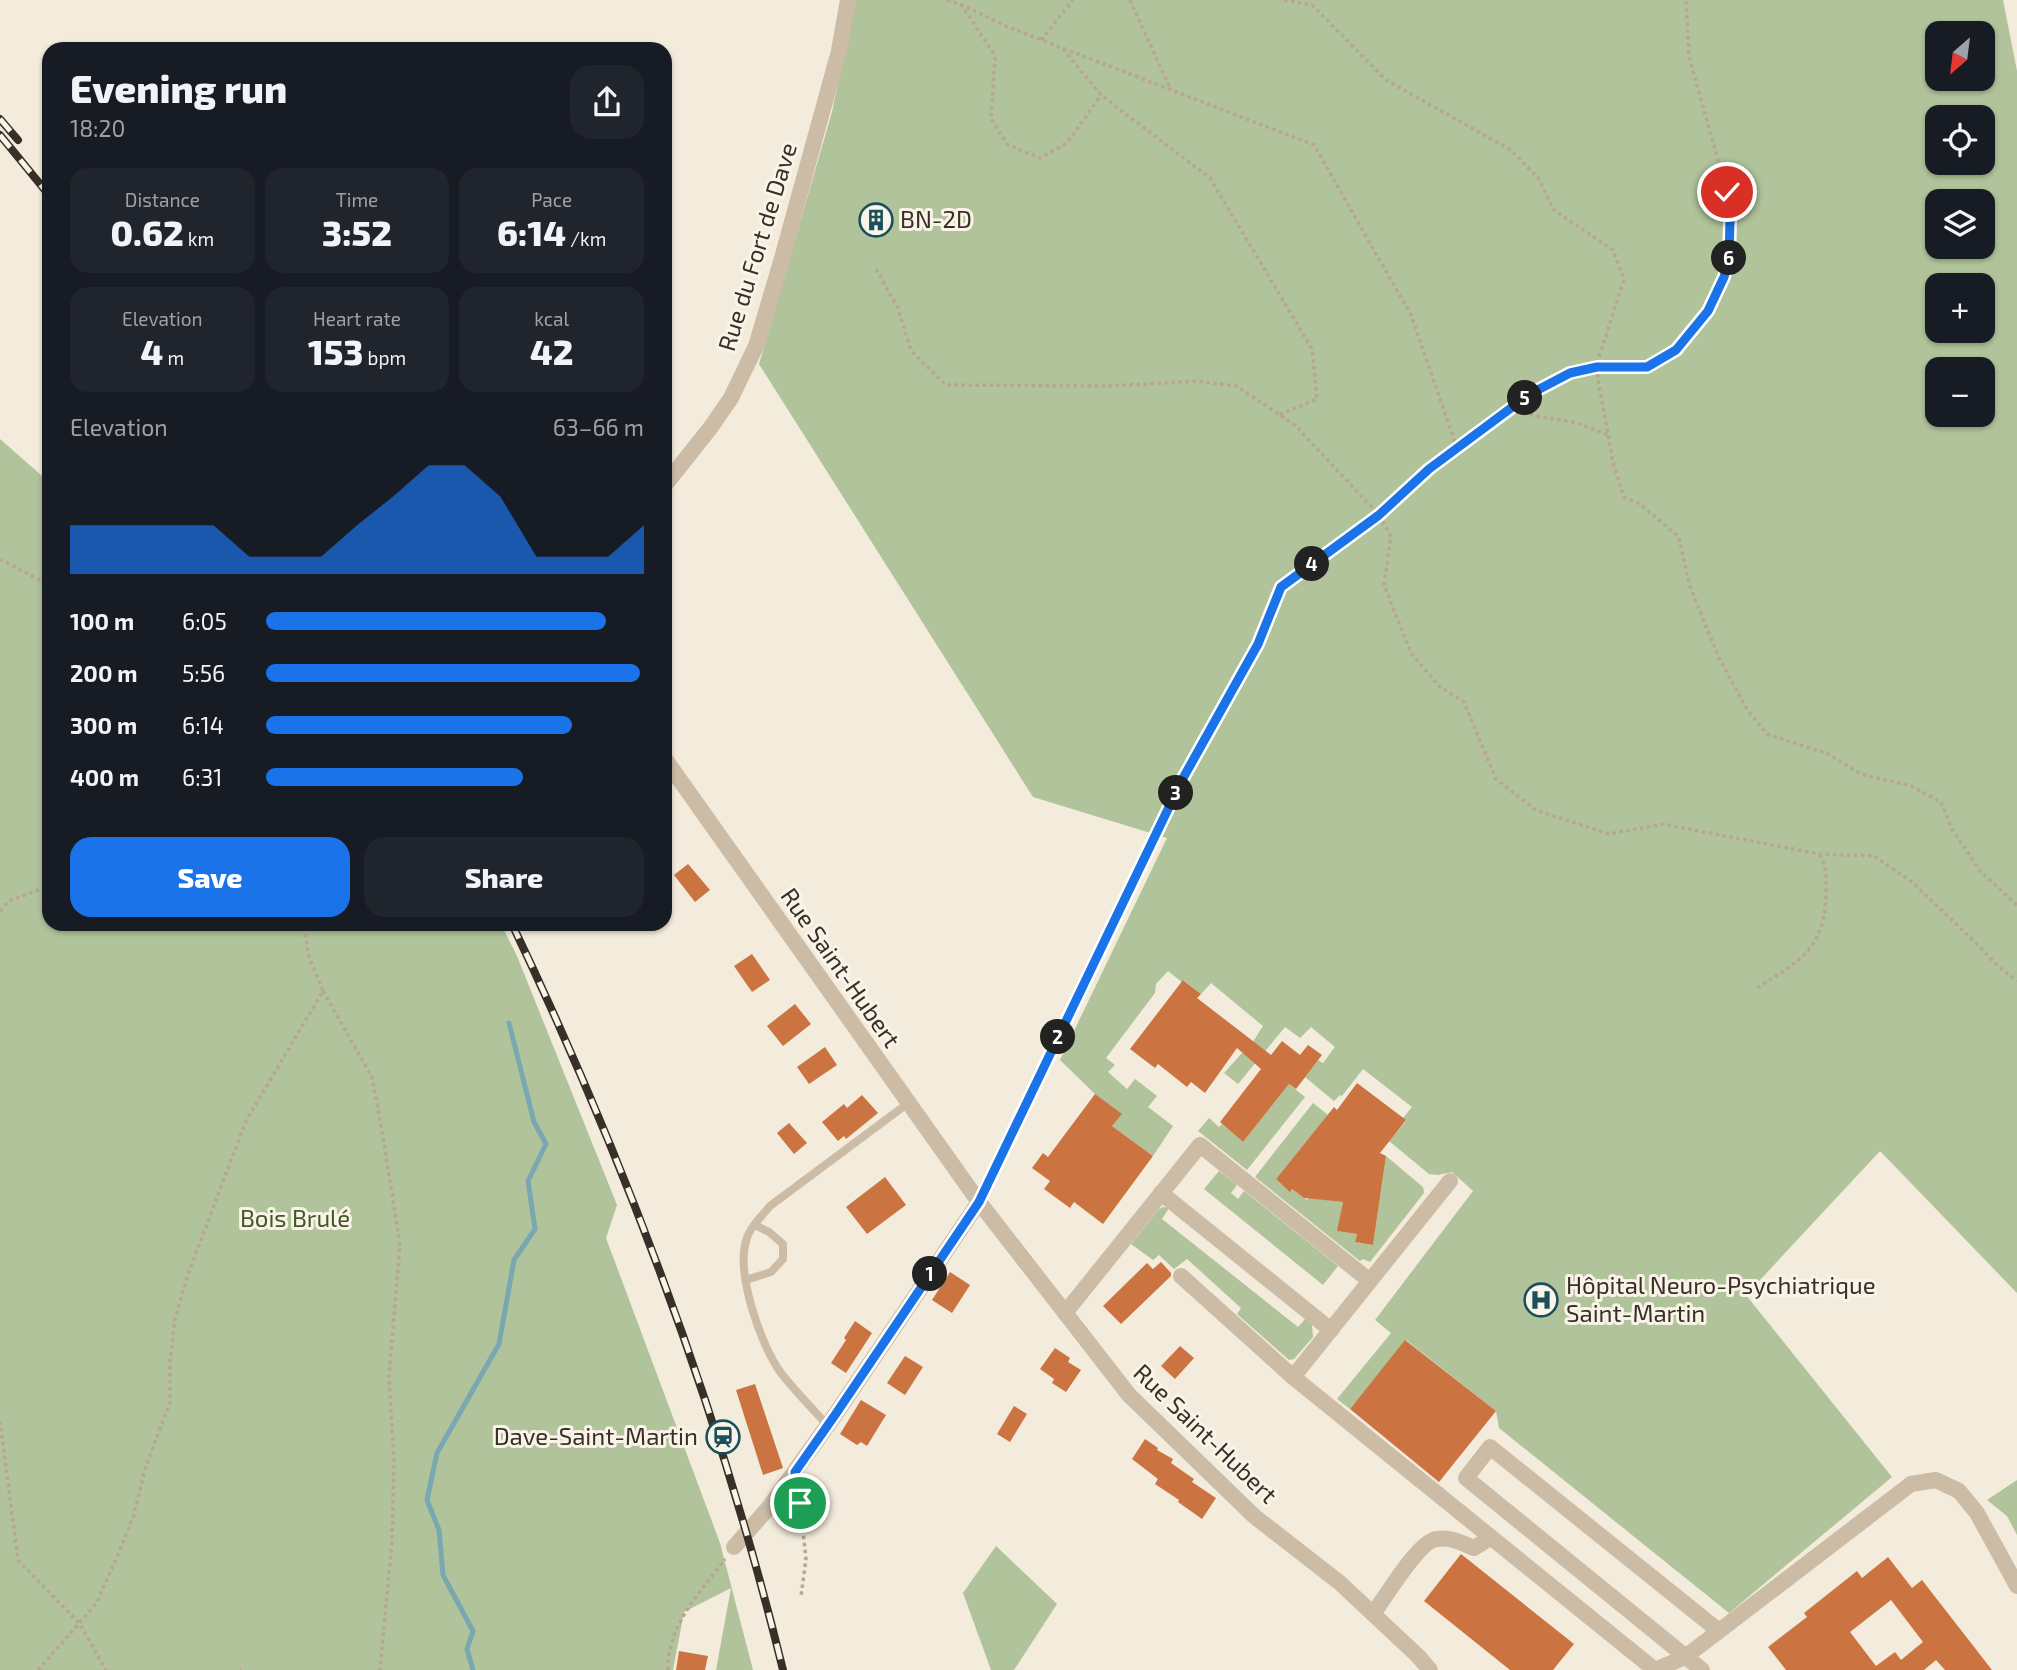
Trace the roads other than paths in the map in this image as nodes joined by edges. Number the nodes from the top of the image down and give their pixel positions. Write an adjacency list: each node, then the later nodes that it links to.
1 (848, 0): 2 (street, Rue du Fort de Dave)
2 (672, 476)
3 (672, 769): 4 (street, Rue Saint-Hubert)
4 (908, 1104): 7 (street, Rue Saint-Hubert); 8 (lane)
5 (1450, 1181): 11 (street)
6 (1161, 1193): 11 (street); 12 (street); 13 (street)
7 (979, 1202): 12 (street, Rue Saint-Hubert); 15 (street)
8 (755, 1224): 10 (lane); 10 (lane)
9 (1181, 1276): 14 (street)
10 (746, 1280): 15 (lane)
11 (1370, 1281): 13 (street)
12 (1065, 1313): 19 (street, Rue Saint-Hubert)
13 (1331, 1330): 14 (street)
14 (1293, 1377): 16 (street)
15 (828, 1426): 17 (street)
16 (1490, 1538): 19 (street); 23 (street)
17 (734, 1547)
18 (2017, 1586): 20 (street)
19 (1373, 1614): 22 (street, Rue Saint-Hubert)
20 (1719, 1632): 21 (street); 21 (street)
21 (1685, 1657): 23 (street); 24 (street)
22 (1430, 1670)
23 (1655, 1670)
24 (1702, 1670)

